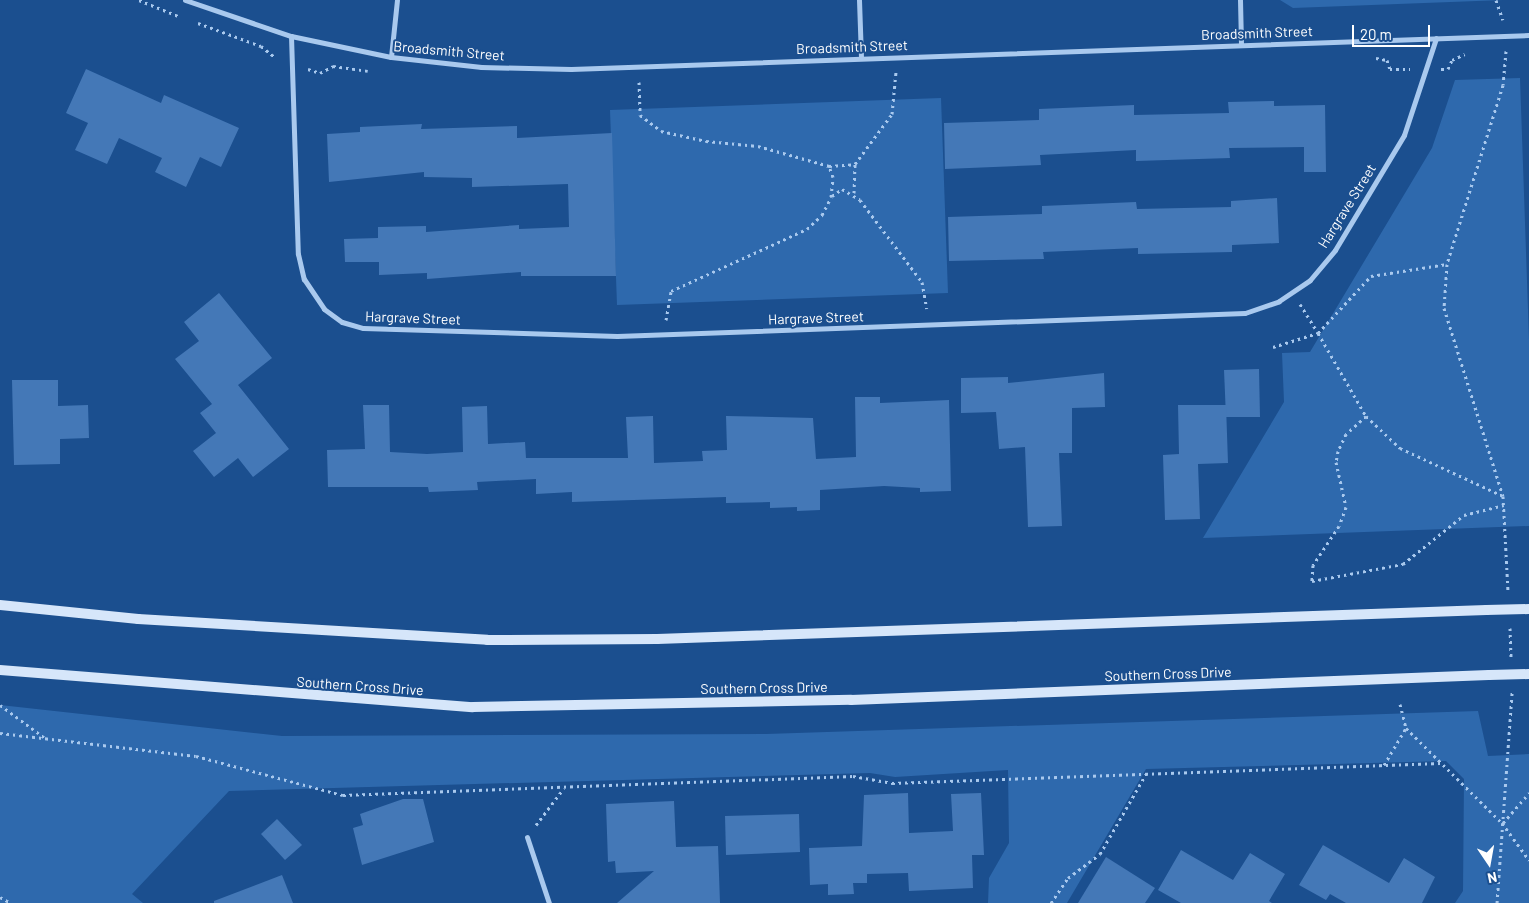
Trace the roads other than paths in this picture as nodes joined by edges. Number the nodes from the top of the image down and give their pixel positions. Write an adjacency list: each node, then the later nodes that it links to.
1 (184, 0): 6 (street, Broadsmith Street)
2 (397, 0): 9 (street)
3 (859, 0): 10 (street)
4 (1240, 0): 8 (street)
5 (1529, 35): 7 (street, Broadsmith Street)
6 (291, 36): 7 (street, Hargrave Street); 9 (street, Broadsmith Street)
7 (1436, 38): 8 (street, Broadsmith Street)
8 (1241, 45): 10 (street, Broadsmith Street)
9 (391, 58): 10 (street, Broadsmith Street)
10 (861, 58)
11 (0, 599): 13 (main road)
12 (0, 605): 13 (main road)
13 (22, 607): 14 (main road, bridge)
14 (1529, 609)
15 (0, 670): 16 (main road, Southern Cross Drive, bridge)
16 (1529, 674)
17 (527, 837): 18 (street)
18 (550, 903)

